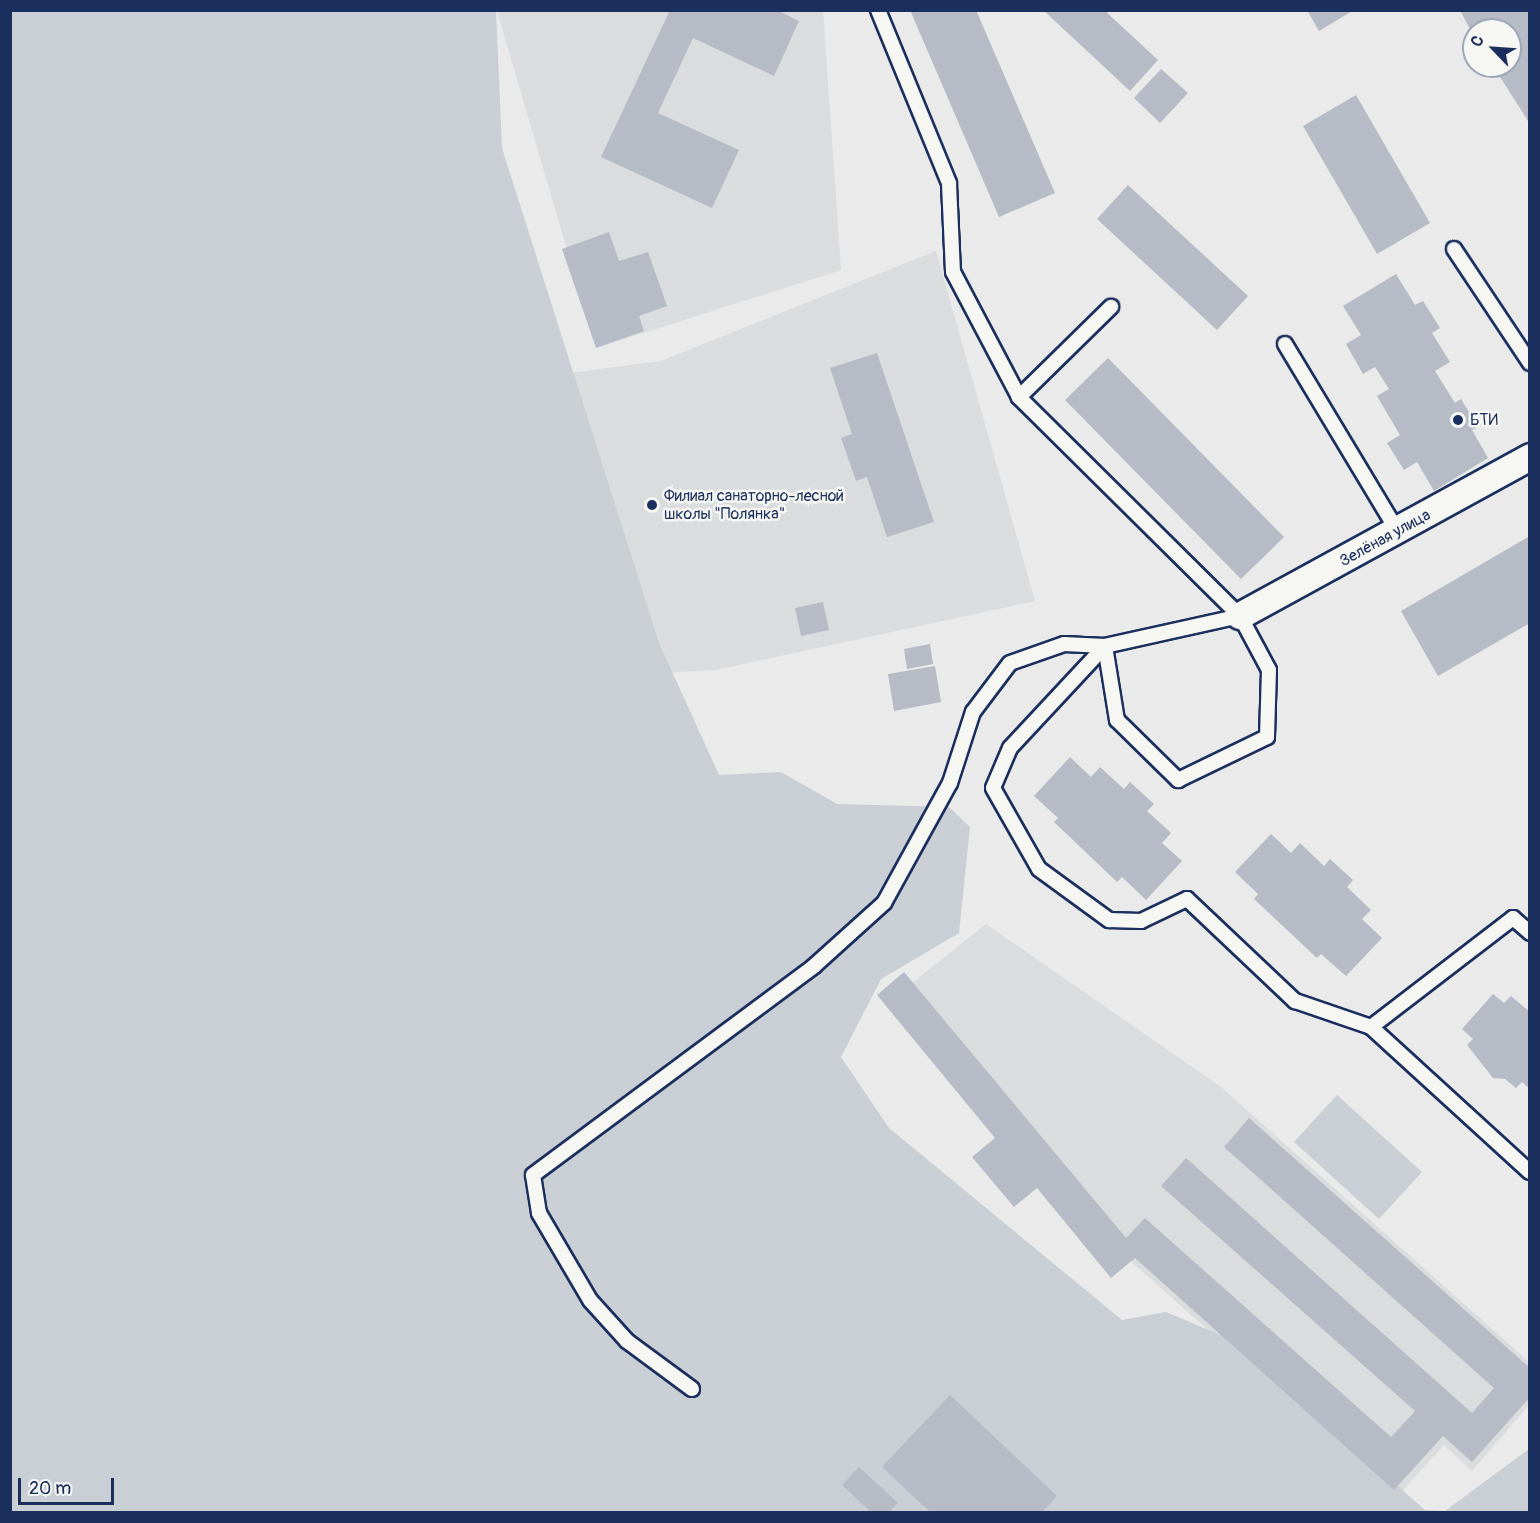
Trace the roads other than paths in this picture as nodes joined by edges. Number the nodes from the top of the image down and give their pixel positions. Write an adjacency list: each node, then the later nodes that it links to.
1 (878, 10): 6 (lane)
2 (1454, 249): 5 (lane)
3 (1112, 307): 6 (lane)
4 (1285, 344): 8 (lane)
5 (1530, 363)
6 (1019, 397): 9 (lane)
7 (1530, 457): 8 (street, Зелёная улица)
8 (1398, 532): 9 (street, Зелёная улица)
9 (1240, 616): 10 (lane); 10 (lane)
10 (1106, 646): 12 (lane); 14 (lane)
11 (1530, 933): 12 (lane)
12 (1371, 1027): 13 (lane)
13 (1530, 1172)
14 (692, 1389)

